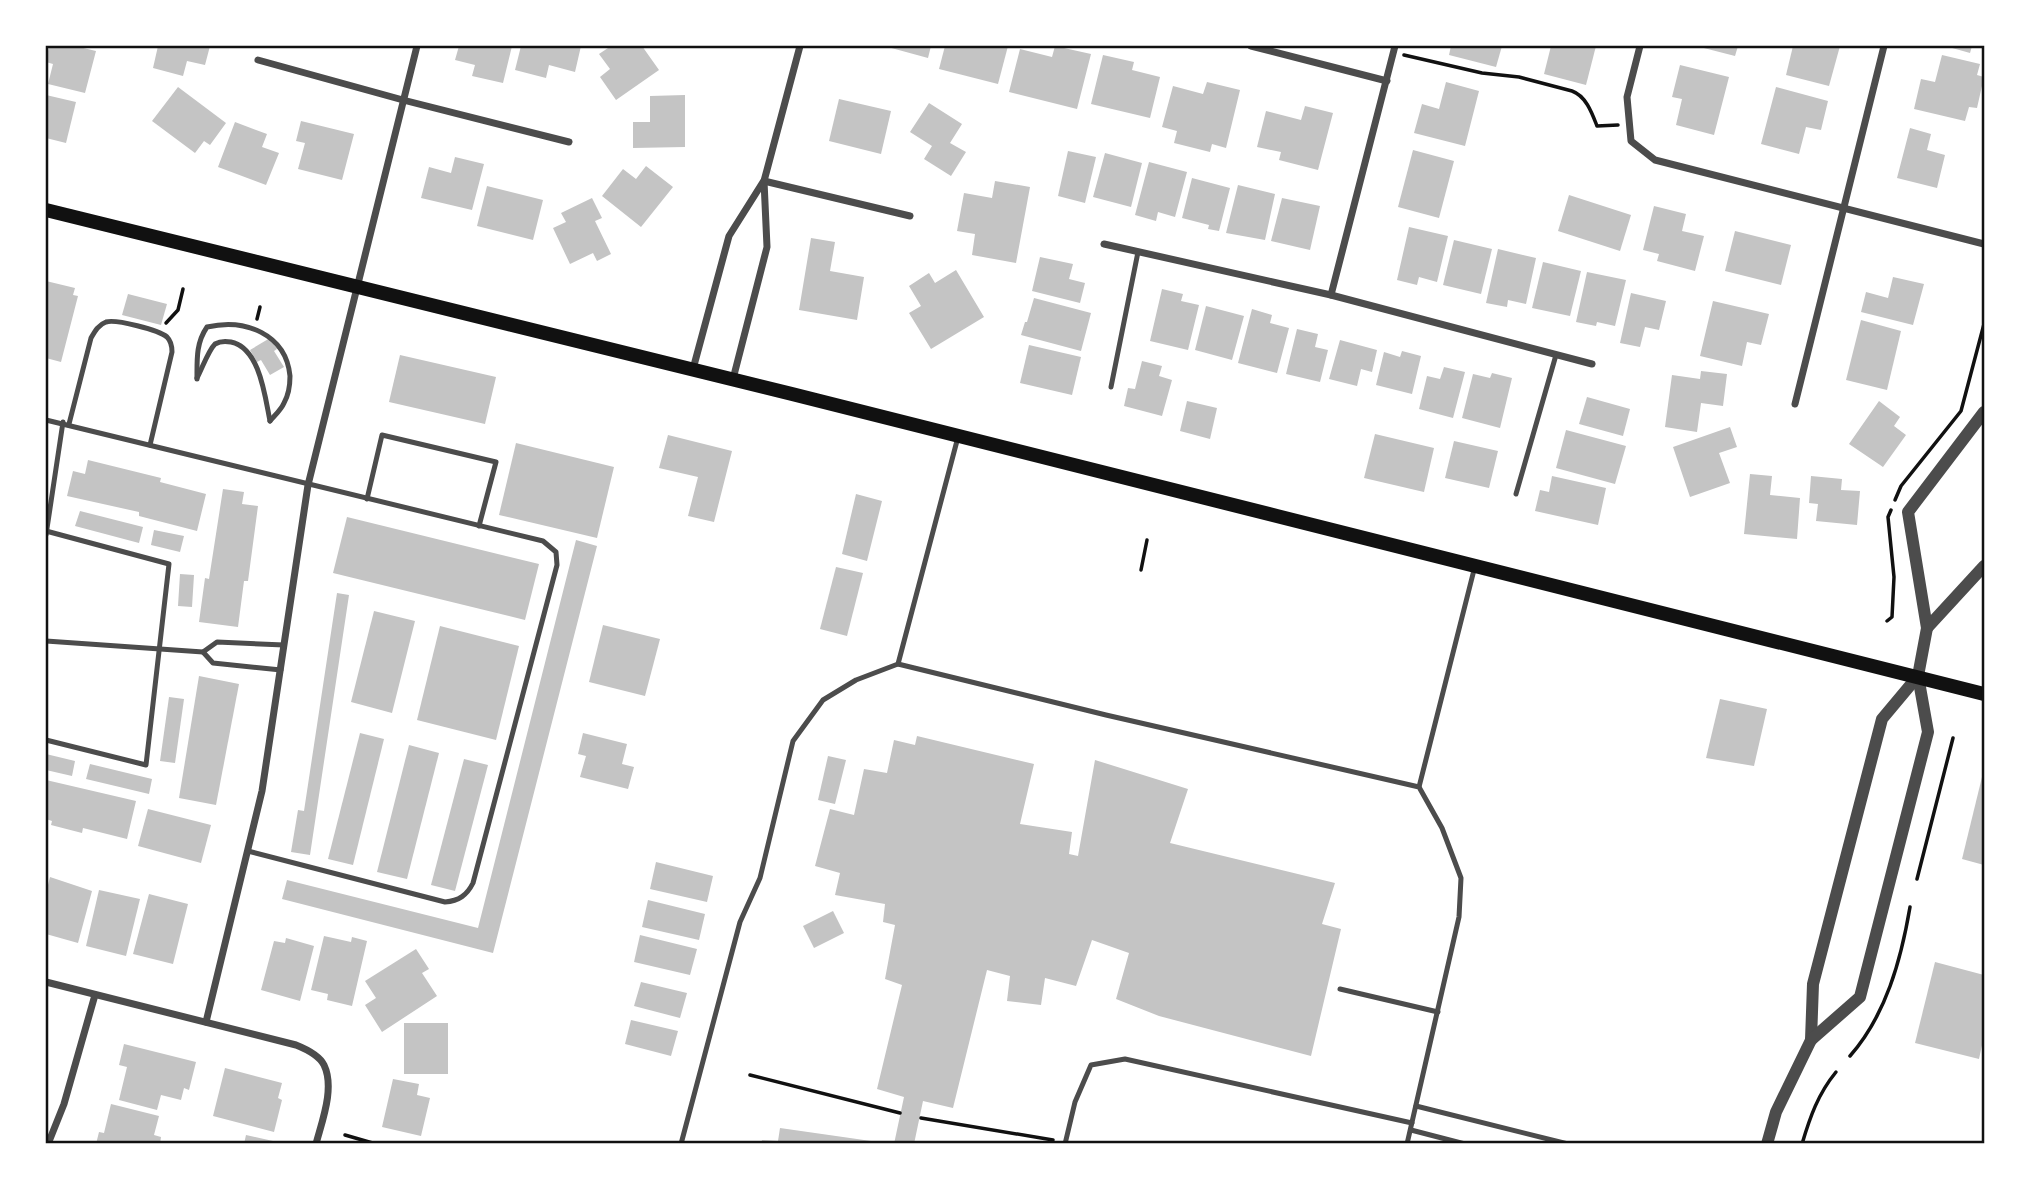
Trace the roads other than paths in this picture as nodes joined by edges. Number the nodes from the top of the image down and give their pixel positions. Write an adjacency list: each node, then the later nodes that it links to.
1 (417, 46): 9 (street)
2 (800, 46): 11 (street)
3 (1251, 46): 8 (street)
4 (1640, 46): 12 (street)
5 (1884, 46): 12 (street)
6 (1394, 49): 8 (street)
7 (258, 60): 9 (street)
8 (1387, 81): 19 (street)
9 (403, 100): 10 (street); 18 (street)
10 (569, 142)
11 (764, 181): 14 (street); 22 (street); 23 (street)
12 (1844, 208): 16 (street); 25 (street)
13 (46, 210): 18 (main road)
14 (910, 216)
15 (1104, 244): 17 (street)
16 (1984, 244)
17 (1138, 252): 19 (street); 24 (lane)
18 (357, 287): 22 (main road); 32 (street)
19 (1331, 295): 20 (street)
20 (1556, 355): 21 (street); 33 (lane)
21 (1592, 364)
22 (693, 370): 23 (main road)
23 (733, 380): 30 (main road)
24 (1111, 387)
25 (1795, 404)
26 (1984, 412): 39 (street)
27 (46, 420): 29 (lane)
28 (270, 421): 28 (lane)
29 (66, 423): 31 (lane); 31 (lane); 36 (lane)
30 (958, 437): 37 (main road); 44 (lane)
31 (150, 445): 32 (lane)
32 (309, 485): 34 (lane); 41 (street)
33 (1516, 494)
34 (367, 499): 35 (lane); 35 (lane)
35 (480, 526): 50 (lane)
36 (46, 533): 42 (lane)
37 (1475, 565): 46 (main road); 49 (lane)
38 (1984, 566): 39 (street)
39 (1927, 628): 46 (street)
40 (46, 640): 42 (lane)
41 (284, 645): 43 (lane); 45 (street)
42 (159, 648): 43 (lane); 48 (lane)
43 (203, 652): 45 (lane)
44 (898, 664): 49 (lane); 61 (lane)
45 (281, 670): 50 (street)
46 (1918, 676): 47 (main road); 56 (street); 56 (street)
47 (1984, 694)
48 (46, 740)
49 (1419, 787): 54 (lane)
50 (248, 851): 55 (street)
51 (46, 982): 53 (street)
52 (1340, 989): 54 (lane)
53 (95, 995): 55 (street); 59 (street)
54 (1438, 1012): 57 (lane)
55 (206, 1022): 60 (street)
56 (1811, 1040): 66 (street)
57 (1416, 1106): 58 (lane); 65 (lane)
58 (1411, 1127): 62 (lane); 63 (lane); 64 (lane)
59 (48, 1143)
60 (316, 1143)
61 (681, 1143)
62 (1065, 1143)
63 (1407, 1143)
64 (1465, 1143)
65 (1568, 1143)
66 (1767, 1143)

